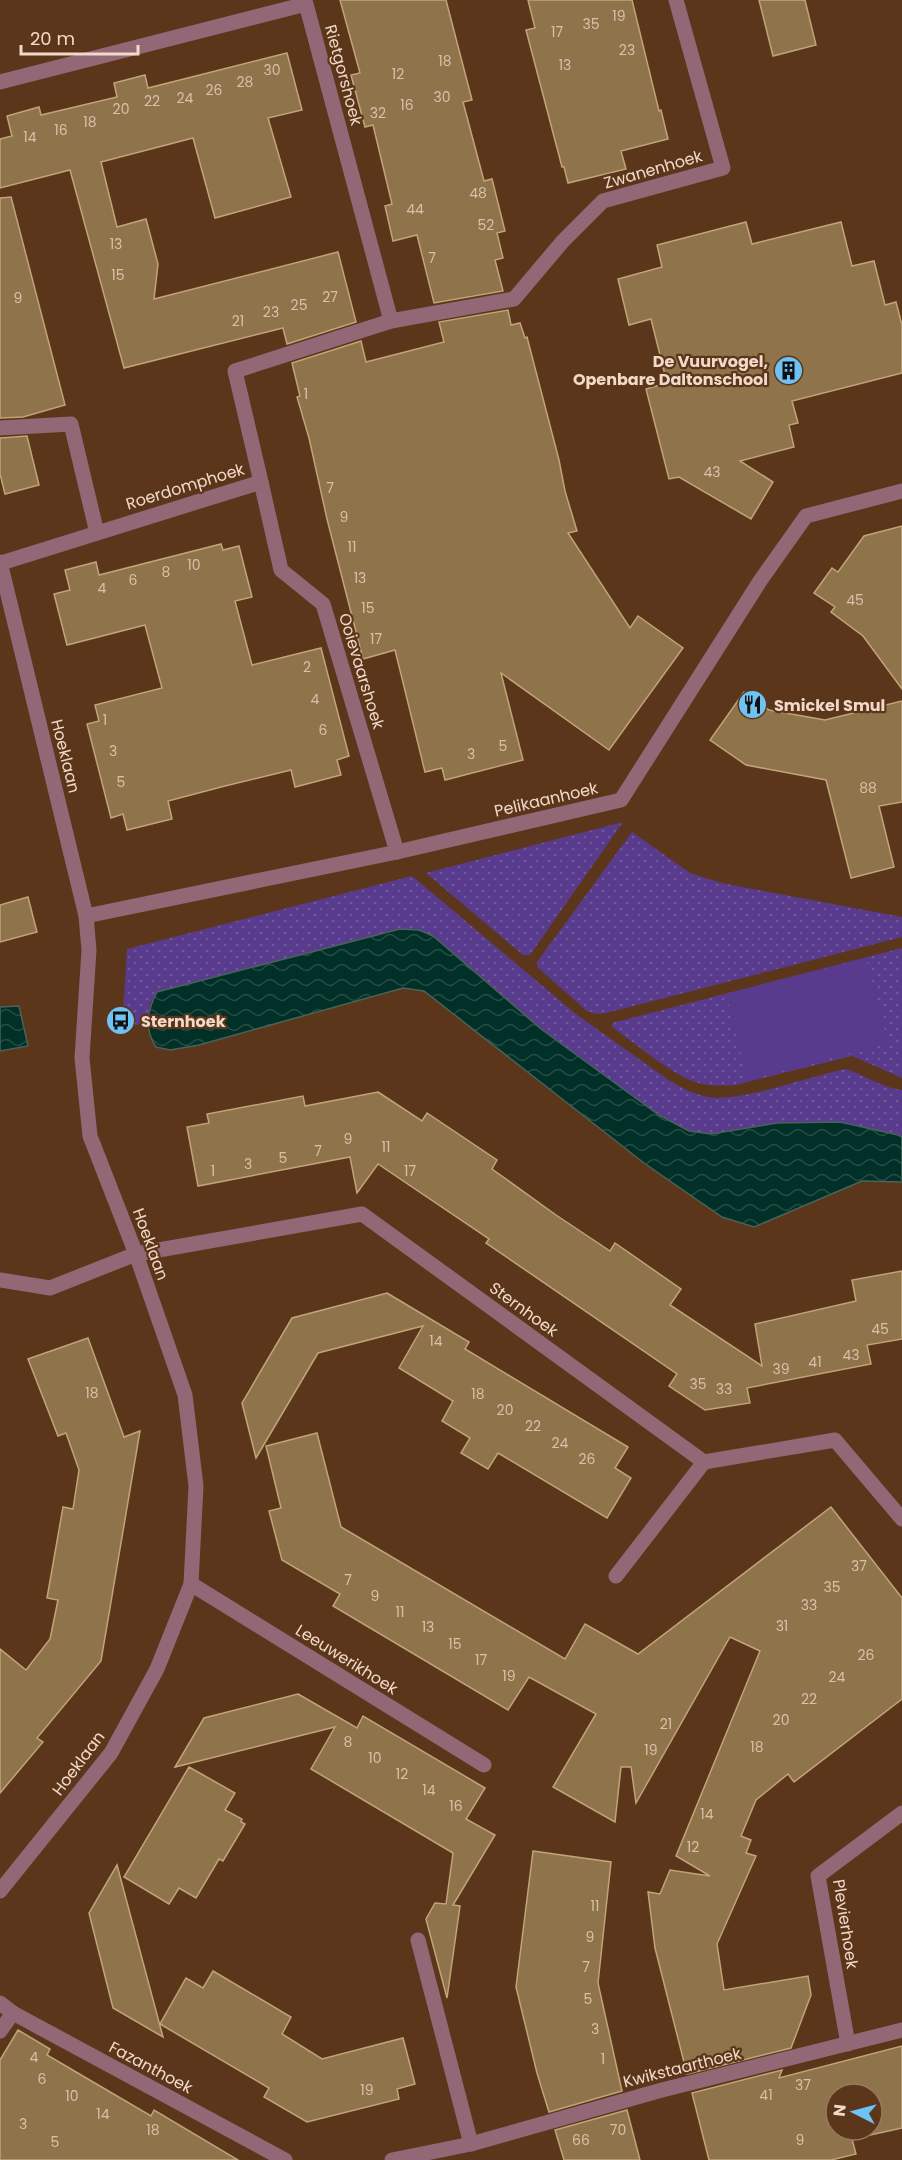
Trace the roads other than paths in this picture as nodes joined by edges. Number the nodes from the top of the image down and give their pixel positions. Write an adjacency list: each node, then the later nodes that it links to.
1 (676, 0): 3 (street, Zwanenhoek)
2 (0, 82): 3 (street, Rietgorshoek)
3 (391, 321): 5 (street, Roerdomphoek)
4 (0, 428): 7 (street)
5 (261, 482): 7 (street, Roerdomphoek); 9 (street, Ooievaarshoek)
6 (902, 491): 9 (street, Pelikaanhoek)
7 (97, 533): 8 (street, Roerdomphoek)
8 (0, 563): 10 (street, Hoeklaan)
9 (398, 852): 10 (street, Pelikaanhoek)
10 (86, 916): 11 (street, Hoeklaan)
11 (136, 1254): 12 (street, Sternhoek); 13 (street, Sternhoek); 16 (street, Hoeklaan)
12 (0, 1280)
13 (704, 1462): 14 (street); 15 (street)
14 (902, 1519)
15 (616, 1576)
16 (191, 1584): 17 (street, Leeuwerikhoek); 19 (street, Hoeklaan)
17 (484, 1765)
18 (902, 1813): 25 (street, Plevierhoek)
19 (0, 1891)
20 (418, 1940): 26 (street)
21 (0, 2003): 22 (street, Fazanthoek)
22 (13, 2013): 24 (street); 27 (street, Fazanthoek)
23 (902, 2030): 25 (street, Kwikstaarthoek)
24 (0, 2031)
25 (848, 2044): 26 (street, Kwikstaarthoek)
26 (471, 2144): 28 (street)
27 (285, 2160)
28 (392, 2160)

